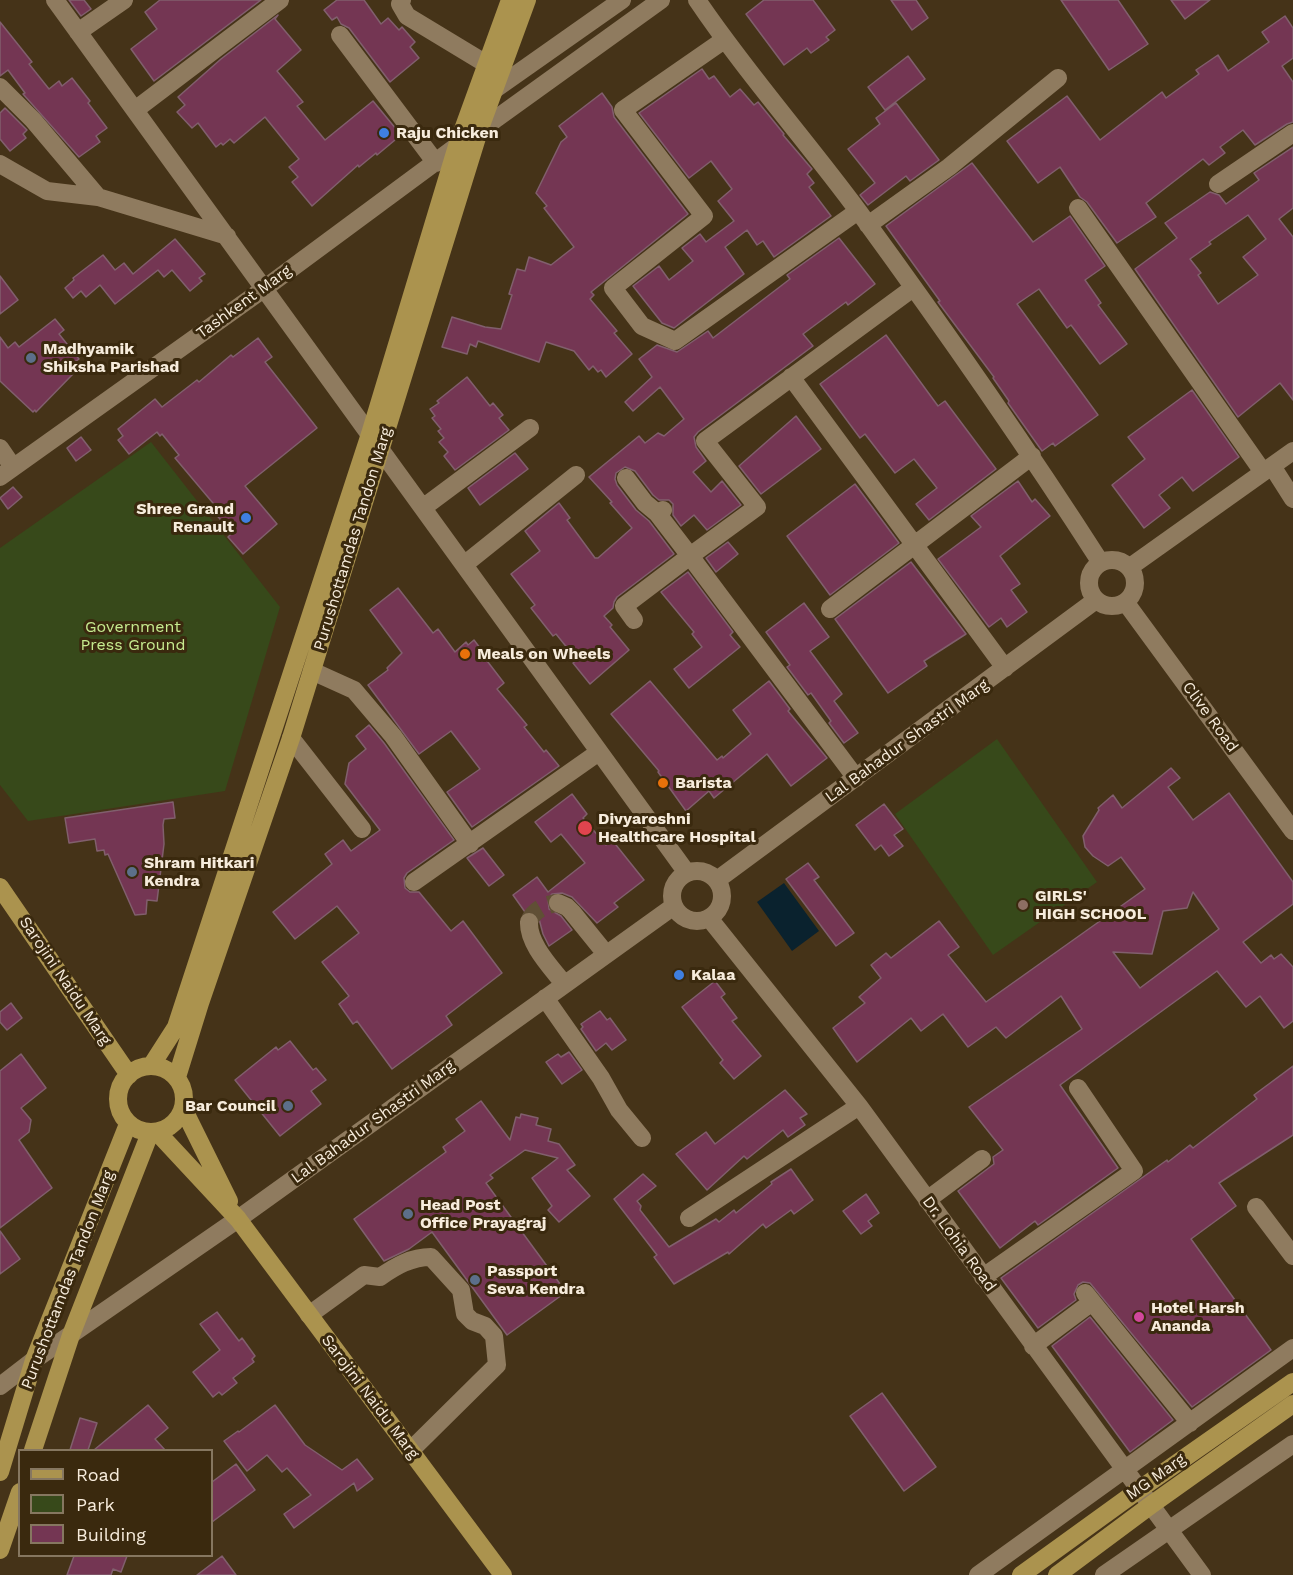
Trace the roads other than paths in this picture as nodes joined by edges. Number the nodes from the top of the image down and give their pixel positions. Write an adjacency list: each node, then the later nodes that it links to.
1 (55, 0): 10 (street)
2 (124, 0): 10 (street)
3 (280, 0): 17 (street)
4 (402, 0): 13 (street)
5 (510, 0): 13 (main road)
6 (527, 0): 16 (main road, Purushottamdas Tandon Marg)
7 (622, 0): 16 (street)
8 (661, 0): 18 (street)
9 (697, 0): 12 (street)
10 (78, 32): 17 (street)
11 (340, 35): 21 (street)
12 (724, 40): 26 (street); 26 (street)
13 (488, 65): 20 (main road)
14 (1058, 78): 26 (street)
15 (0, 87): 24 (street)
16 (494, 90): 18 (main road, Purushottamdas Tandon Marg)
17 (135, 110): 27 (street)
18 (479, 131): 32 (main road, Purushottamdas Tandon Marg)
19 (1293, 133): 23 (street)
20 (458, 146): 21 (street, Tashkent Marg); 32 (main road)
21 (436, 163): 28 (street, Tashkent Marg)
22 (0, 164): 24 (street)
23 (1218, 184)
24 (98, 197): 27 (street)
25 (1078, 208): 36 (street)
26 (863, 218): 29 (street)
27 (227, 236): 28 (street)
28 (265, 288): 32 (street); 37 (street, Tashkent Marg)
29 (913, 288): 30 (street); 35 (street)
30 (791, 377): 42 (street); 43 (street)
31 (530, 428): 41 (street)
32 (376, 441): 41 (street); 52 (main road, Purushottamdas Tandon Marg); 70 (main road)
33 (0, 448): 37 (street)
34 (1293, 451): 36 (street)
35 (1032, 456): 42 (street); 44 (street)
36 (1267, 469): 40 (street); 46 (street)
37 (6, 472)
38 (576, 475): 45 (street)
39 (626, 478): 43 (street)
40 (1293, 499)
41 (424, 507): 45 (street)
42 (915, 546): 49 (street); 51 (street)
43 (690, 556): 50 (street); 55 (street)
44 (1101, 563): 46 (street); 47 (street)
45 (465, 564): 54 (street)
46 (1130, 567): 48 (street)
47 (1096, 600): 48 (street); 51 (street, Lal Bahadur Shastri Marg)
48 (1126, 603): 57 (street, Clive Road)
49 (830, 609)
50 (634, 620)
51 (1005, 668): 55 (street, Lal Bahadur Shastri Marg)
52 (312, 671): 53 (main road, Purushottamdas Tandon Marg); 58 (street)
53 (291, 738): 56 (street); 72 (main road, Purushottamdas Tandon Marg)
54 (599, 752): 58 (street); 59 (street)
55 (856, 778): 60 (street, Lal Bahadur Shastri Marg)
56 (362, 828)
57 (1293, 831)
58 (470, 844): 61 (street)
59 (687, 873): 60 (street); 64 (street)
60 (717, 880): 65 (street)
61 (414, 882)
62 (0, 887): 71 (main road, Sarojini Naidu Marg)
63 (558, 903): 67 (street)
64 (674, 906): 65 (street); 67 (street, Lal Bahadur Shastri Marg)
65 (709, 918): 74 (street, Dr. Lohia Road)
66 (529, 922): 68 (street)
67 (606, 954): 68 (street, Lal Bahadur Shastri Marg)
68 (564, 984): 69 (street, Lal Bahadur Shastri Marg)
69 (545, 998): 78 (street); 83 (street, Lal Bahadur Shastri Marg)
70 (151, 1066): 71 (main road); 72 (main road)
71 (129, 1075): 76 (main road)
72 (177, 1077): 75 (main road)
73 (1078, 1088): 85 (street)
74 (859, 1106): 80 (street, Dr. Lohia Road); 82 (street)
75 (183, 1108): 77 (main road); 83 (main road, Sarojini Naidu Marg)
76 (129, 1124): 77 (main road); 90 (main road, Purushottamdas Tandon Marg)
77 (154, 1132): 83 (main road, Sarojini Naidu Marg); 87 (main road, Purushottamdas Tandon Marg)
78 (642, 1138)
79 (982, 1159): 80 (street)
80 (927, 1200): 85 (street, Dr. Lohia Road)
81 (1256, 1207): 84 (street)
82 (689, 1218)
83 (238, 1219): 86 (main road, Sarojini Naidu Marg); 87 (street, Lal Bahadur Shastri Marg)
84 (1293, 1256)
85 (983, 1277): 88 (street, Dr. Lohia Road)
86 (309, 1315): 97 (main road, Sarojini Naidu Marg); 97 (street)
87 (71, 1335): 90 (street, Lal Bahadur Shastri Marg); 96 (main road, Purushottamdas Tandon Marg)
88 (1033, 1346): 94 (street); 98 (street, Dr. Lohia Road)
89 (1293, 1348): 94 (street)
90 (34, 1360): 92 (street, Lal Bahadur Shastri Marg); 99 (main road, Purushottamdas Tandon Marg)
91 (1293, 1382): 100 (main road, MG Marg)
92 (0, 1386)
93 (1293, 1404): 102 (main road, MG Marg)
94 (1190, 1423): 98 (street)
95 (1293, 1444): 103 (street)
96 (33, 1449)
97 (410, 1450): 105 (main road, Sarojini Naidu Marg)
98 (1125, 1468): 100 (street, Dr. Lohia Road); 106 (street)
99 (0, 1472)
100 (1140, 1489): 102 (street, Dr. Lohia Road); 107 (main road, MG Marg)
101 (18, 1498): 104 (main road)
102 (1151, 1504): 103 (street, Dr. Lohia Road); 108 (main road, MG Marg)
103 (1169, 1530): 109 (street); 110 (street, Dr. Lohia Road)
104 (0, 1550)
105 (503, 1575)
106 (978, 1575)
107 (1021, 1575)
108 (1057, 1575)
109 (1104, 1575)
110 (1202, 1575)

